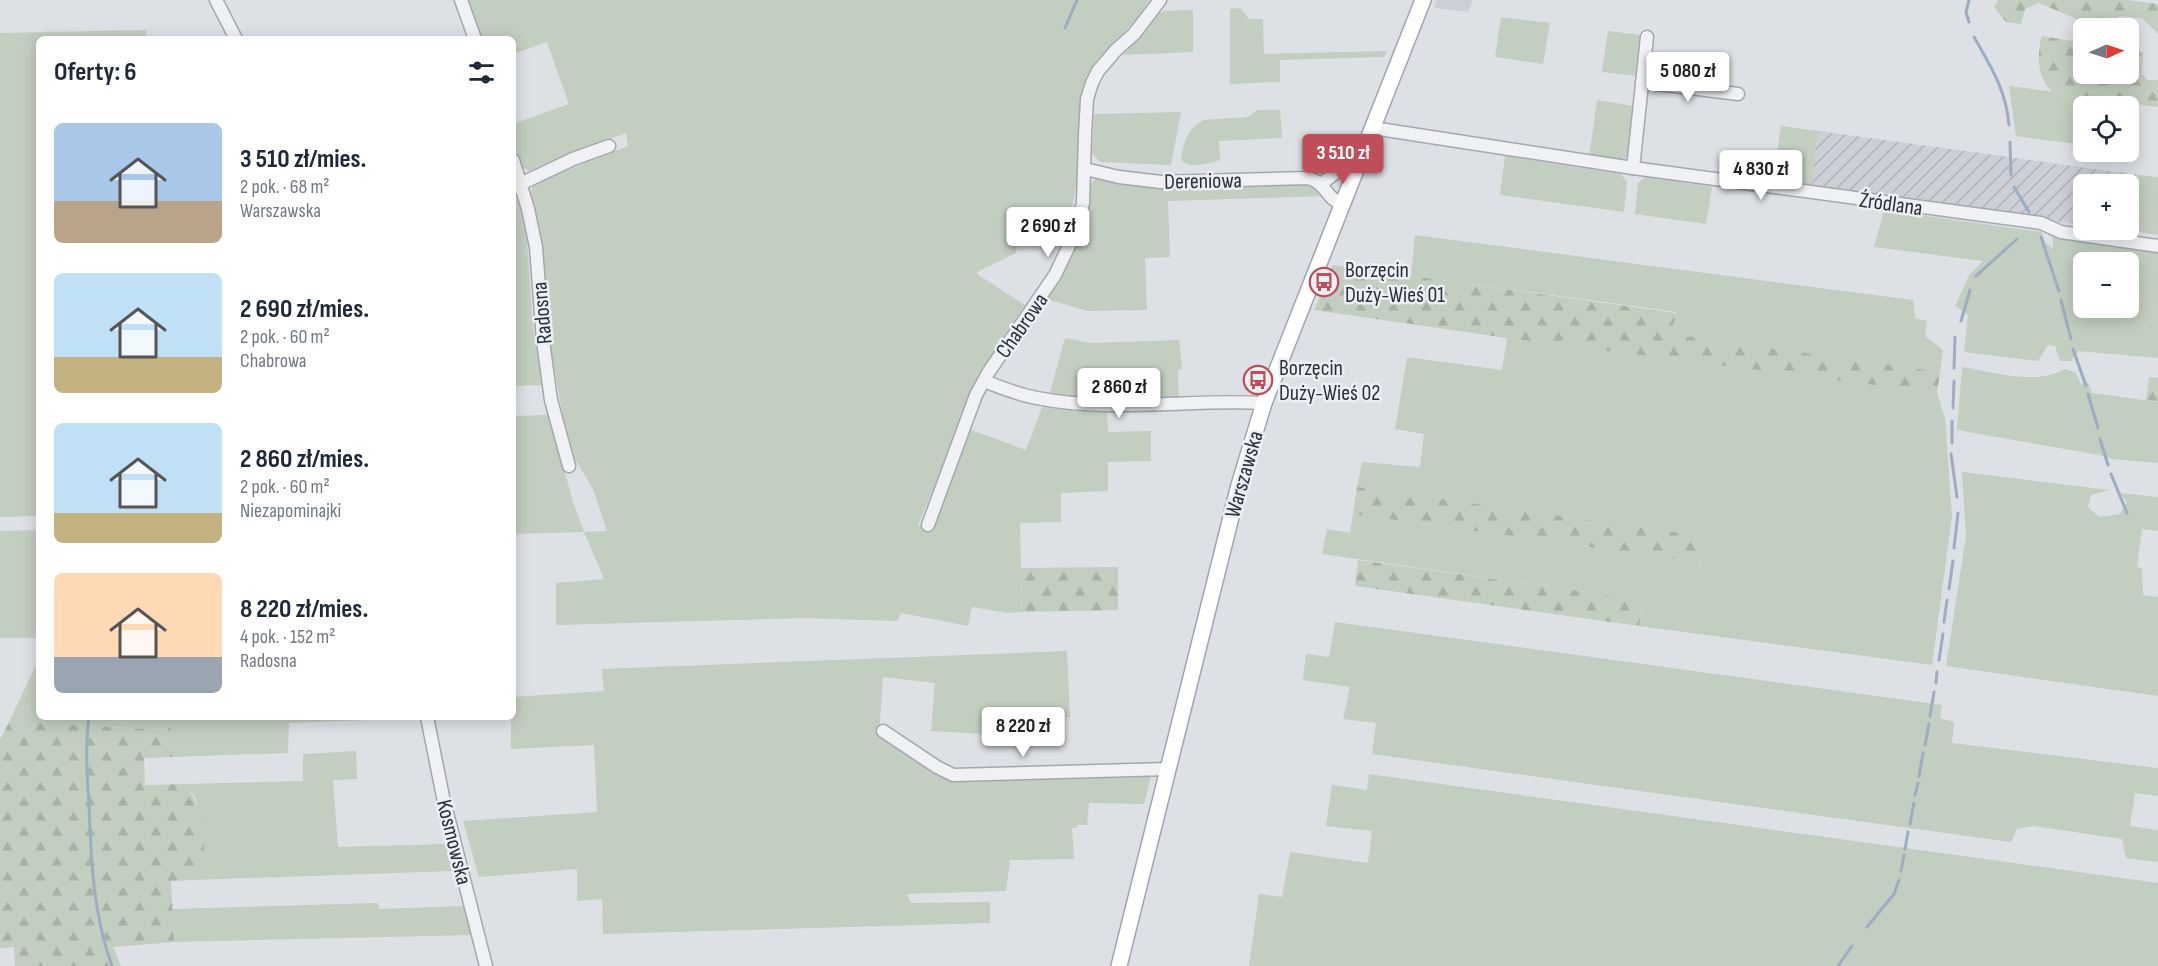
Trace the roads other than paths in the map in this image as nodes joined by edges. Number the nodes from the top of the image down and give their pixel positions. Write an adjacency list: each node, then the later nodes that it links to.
1 (216, 0): 5 (street)
2 (461, 0): 6 (street)
3 (1160, 0): 14 (street, Chabrowa)
4 (1423, 0): 10 (main road, Warszawska)
5 (234, 36)
6 (474, 36)
7 (1647, 37): 8 (street)
8 (1642, 82): 9 (street); 13 (street)
9 (1738, 94)
10 (1374, 126): 12 (main road, Warszawska); 13 (street, Źródlana)
11 (609, 146): 16 (street)
12 (1357, 167): 15 (street); 17 (main road, Warszawska)
13 (1633, 168): 18 (street, Źródlana)
14 (1085, 169): 15 (street, Dereniowa); 19 (street, Chabrowa)
15 (1321, 184): 17 (street)
16 (517, 186): 21 (street, Radosna)
17 (1342, 204): 20 (main road, Warszawska)
18 (2158, 246)
19 (984, 381): 20 (street); 22 (street, Chabrowa)
20 (1264, 403): 25 (main road, Warszawska)
21 (569, 466)
22 (928, 525)
23 (428, 720): 26 (street, Kosmowska)
24 (883, 731): 25 (street)
25 (1168, 769): 27 (main road, Warszawska)
26 (486, 966)
27 (1119, 966)

